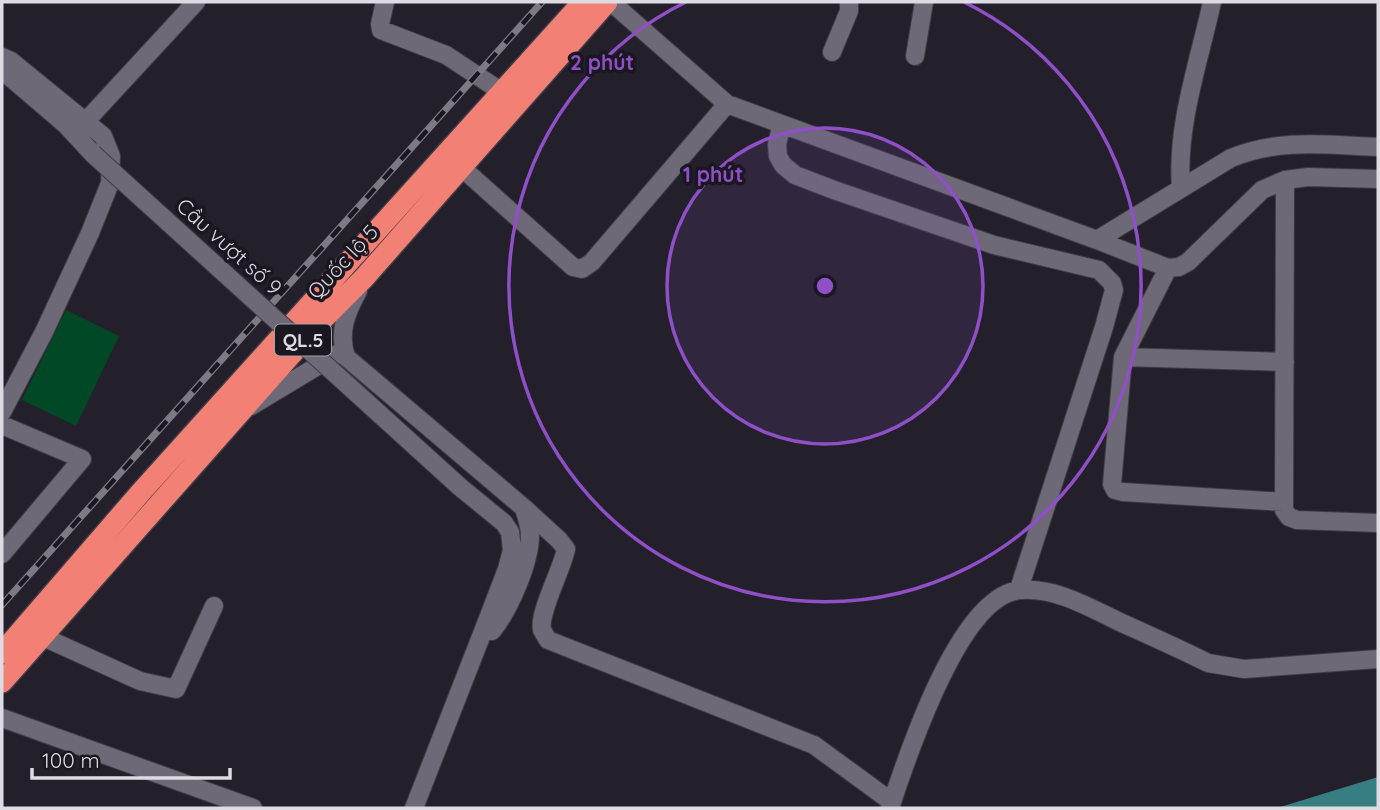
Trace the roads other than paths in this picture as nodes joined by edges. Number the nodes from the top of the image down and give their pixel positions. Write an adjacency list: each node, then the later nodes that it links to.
1 (196, 2): 14 (street)
2 (385, 2): 12 (street)
3 (583, 2): 12 (highway, Quốc lộ 5 / QL.5)
4 (609, 2): 13 (street); 17 (highway, Quốc lộ 5 / QL.5)
5 (849, 2): 8 (street)
6 (924, 2): 9 (street)
7 (1212, 2): 20 (street)
8 (832, 52)
9 (915, 56)
10 (2, 57): 14 (street)
11 (2, 70): 38 (street, Cầu vượt số 9, bridge)
12 (502, 92): 39 (highway, Quốc lộ 5 / QL.5)
13 (727, 104): 15 (street); 17 (street)
14 (86, 121): 27 (street)
15 (781, 126): 21 (street); 35 (street)
16 (1378, 147): 20 (street)
17 (461, 167): 23 (highway, Quốc lộ 5 / QL.5)
18 (1378, 179): 19 (street)
19 (1285, 180): 22 (street); 26 (street)
20 (1181, 188): 21 (street)
21 (1097, 240): 22 (street)
22 (1168, 268): 25 (street)
23 (364, 278): 24 (street); 28 (highway, Quốc lộ 5 / QL.5)
24 (344, 350): 28 (street); 31 (street)
25 (1123, 357): 26 (street); 30 (street)
26 (1285, 362): 30 (street)
27 (2, 412)
28 (237, 415): 37 (highway, Quốc lộ 5 / QL.5)
29 (2, 425): 34 (street)
30 (1284, 502): 32 (street)
31 (524, 508): 38 (street); 43 (street)
32 (1373, 523): 33 (street)
33 (1378, 539)
34 (2, 554)
35 (1019, 589): 40 (street); 43 (street)
36 (214, 606): 37 (street)
37 (41, 636): 41 (highway, Quốc lộ 5 / QL.5)
38 (478, 646): 45 (street, Cầu vượt số 9)
39 (2, 652)
40 (1378, 659)
41 (2, 682)
42 (2, 718): 44 (street)
43 (891, 805)
44 (249, 808)
45 (414, 808)

